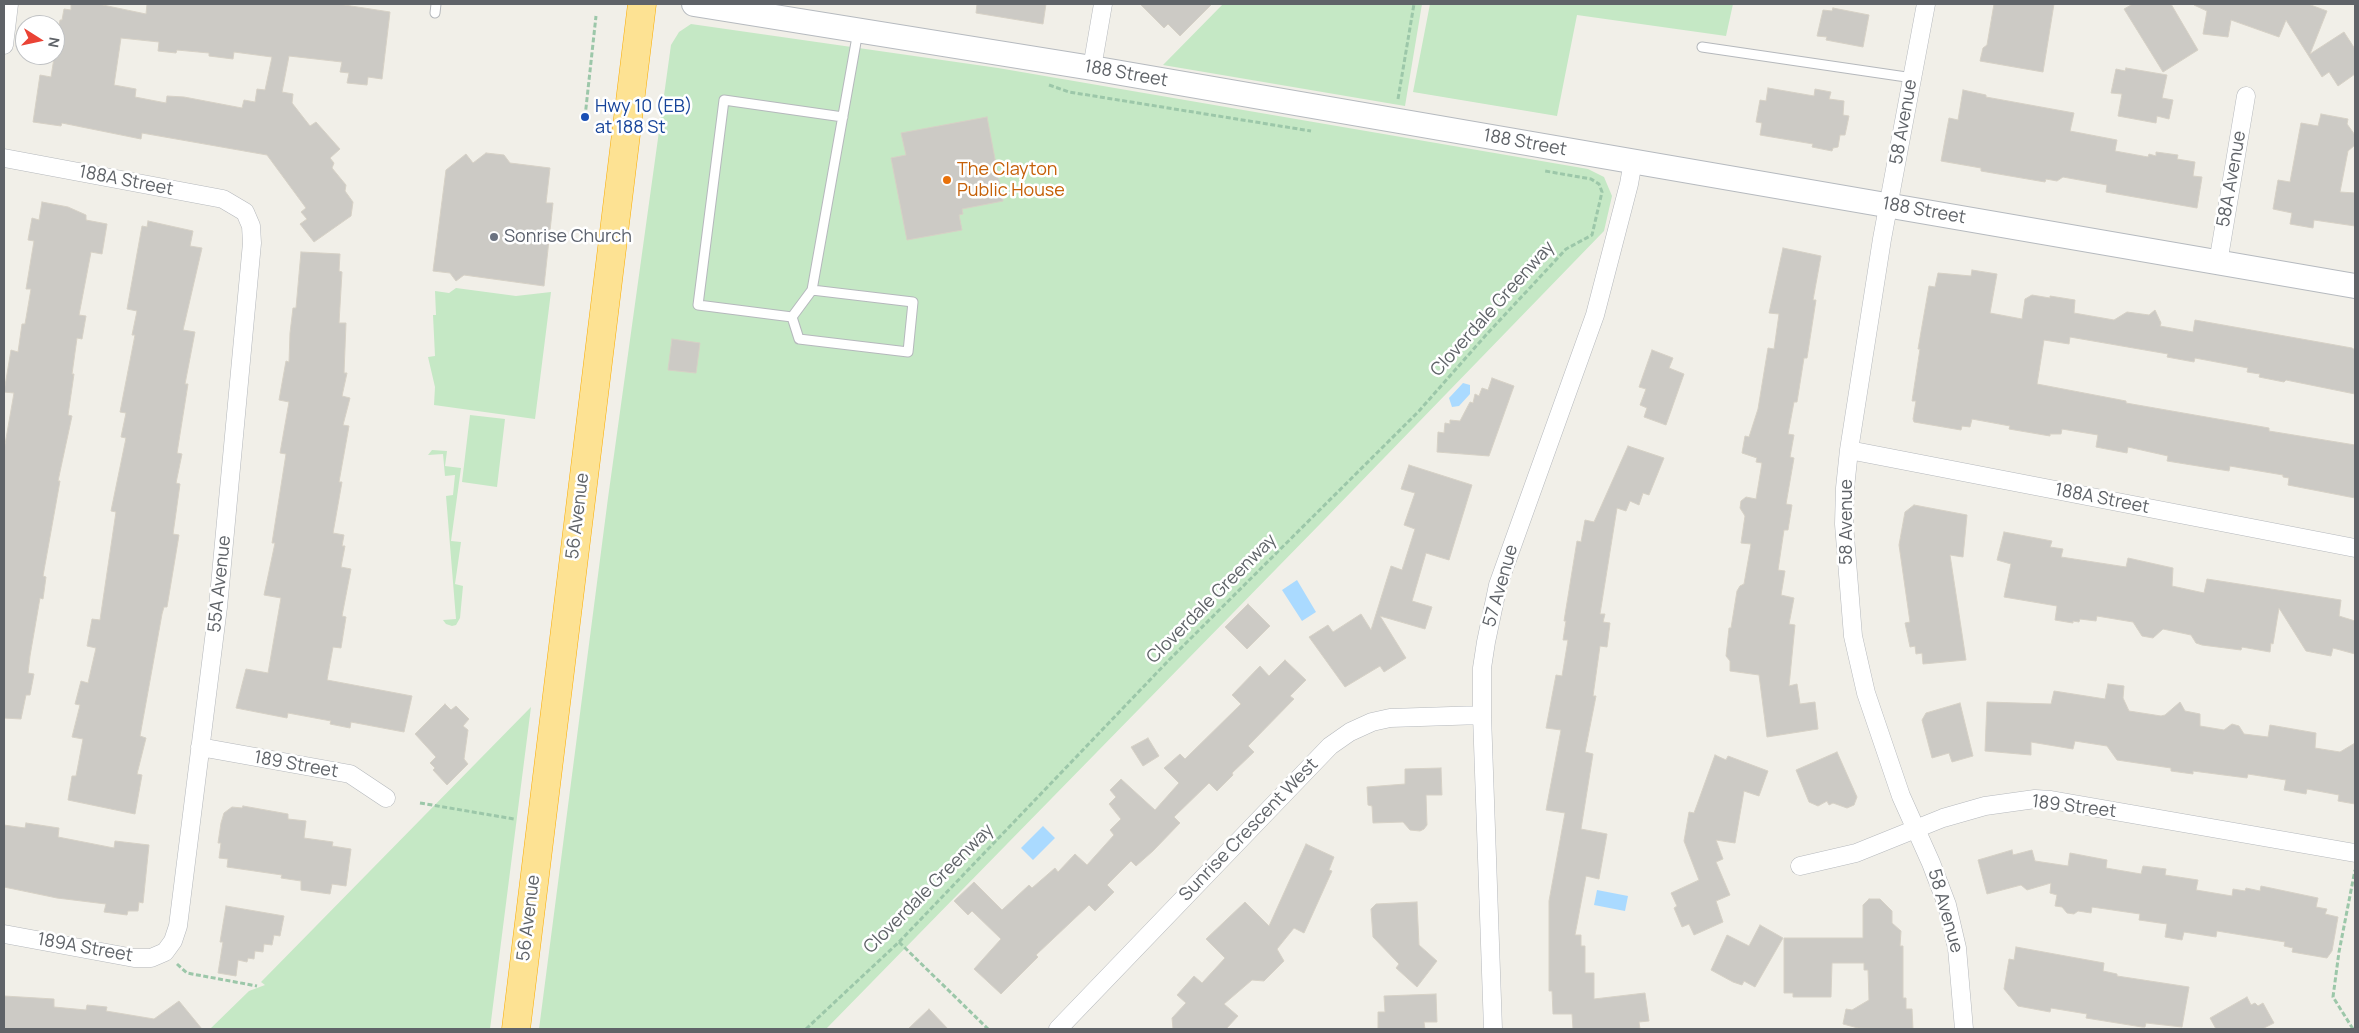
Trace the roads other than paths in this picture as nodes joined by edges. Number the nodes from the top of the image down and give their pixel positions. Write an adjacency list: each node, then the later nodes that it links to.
1 (9, 4): 7 (street)
2 (642, 4): 31 (highway, 56 Avenue)
3 (694, 4): 6 (street, 188 Street)
4 (1103, 4): 9 (street)
5 (1926, 4): 10 (street, 58 Avenue)
6 (858, 30): 9 (street, 188 Street); 12 (lane)
7 (4, 45)
8 (1702, 47): 10 (lane)
9 (1092, 68): 14 (street, 188 Street)
10 (1912, 78): 15 (street, 58 Avenue)
11 (2246, 96): 17 (street, 58A Avenue)
12 (842, 117): 19 (lane); 20 (lane)
13 (4, 158): 16 (street, 188A Street)
14 (1632, 161): 15 (street, 188 Street); 23 (street, 57 Avenue)
15 (1889, 205): 17 (street, 188 Street); 21 (street, 58 Avenue)
16 (245, 212): 24 (street, 55A Avenue)
17 (2218, 262): 18 (street, 188 Street)
18 (2355, 286)
19 (812, 290): 20 (lane); 20 (lane)
20 (792, 317)
21 (1849, 450): 22 (street, 188A Street); 26 (street, 58 Avenue)
22 (2355, 548)
23 (1482, 715): 32 (street, Sunrise Crescent West); 33 (street, 57 Avenue)
24 (200, 747): 25 (street, 189 Street); 30 (street, 55A Avenue)
25 (386, 798)
26 (1914, 829): 27 (street, 189 Street); 28 (street, 189 Street); 34 (street, 58 Avenue)
27 (2355, 853)
28 (1800, 866)
29 (4, 934): 30 (street, 189A Street)
30 (165, 952)
31 (516, 1029)
32 (1058, 1029)
33 (1492, 1029)
34 (1964, 1029)

